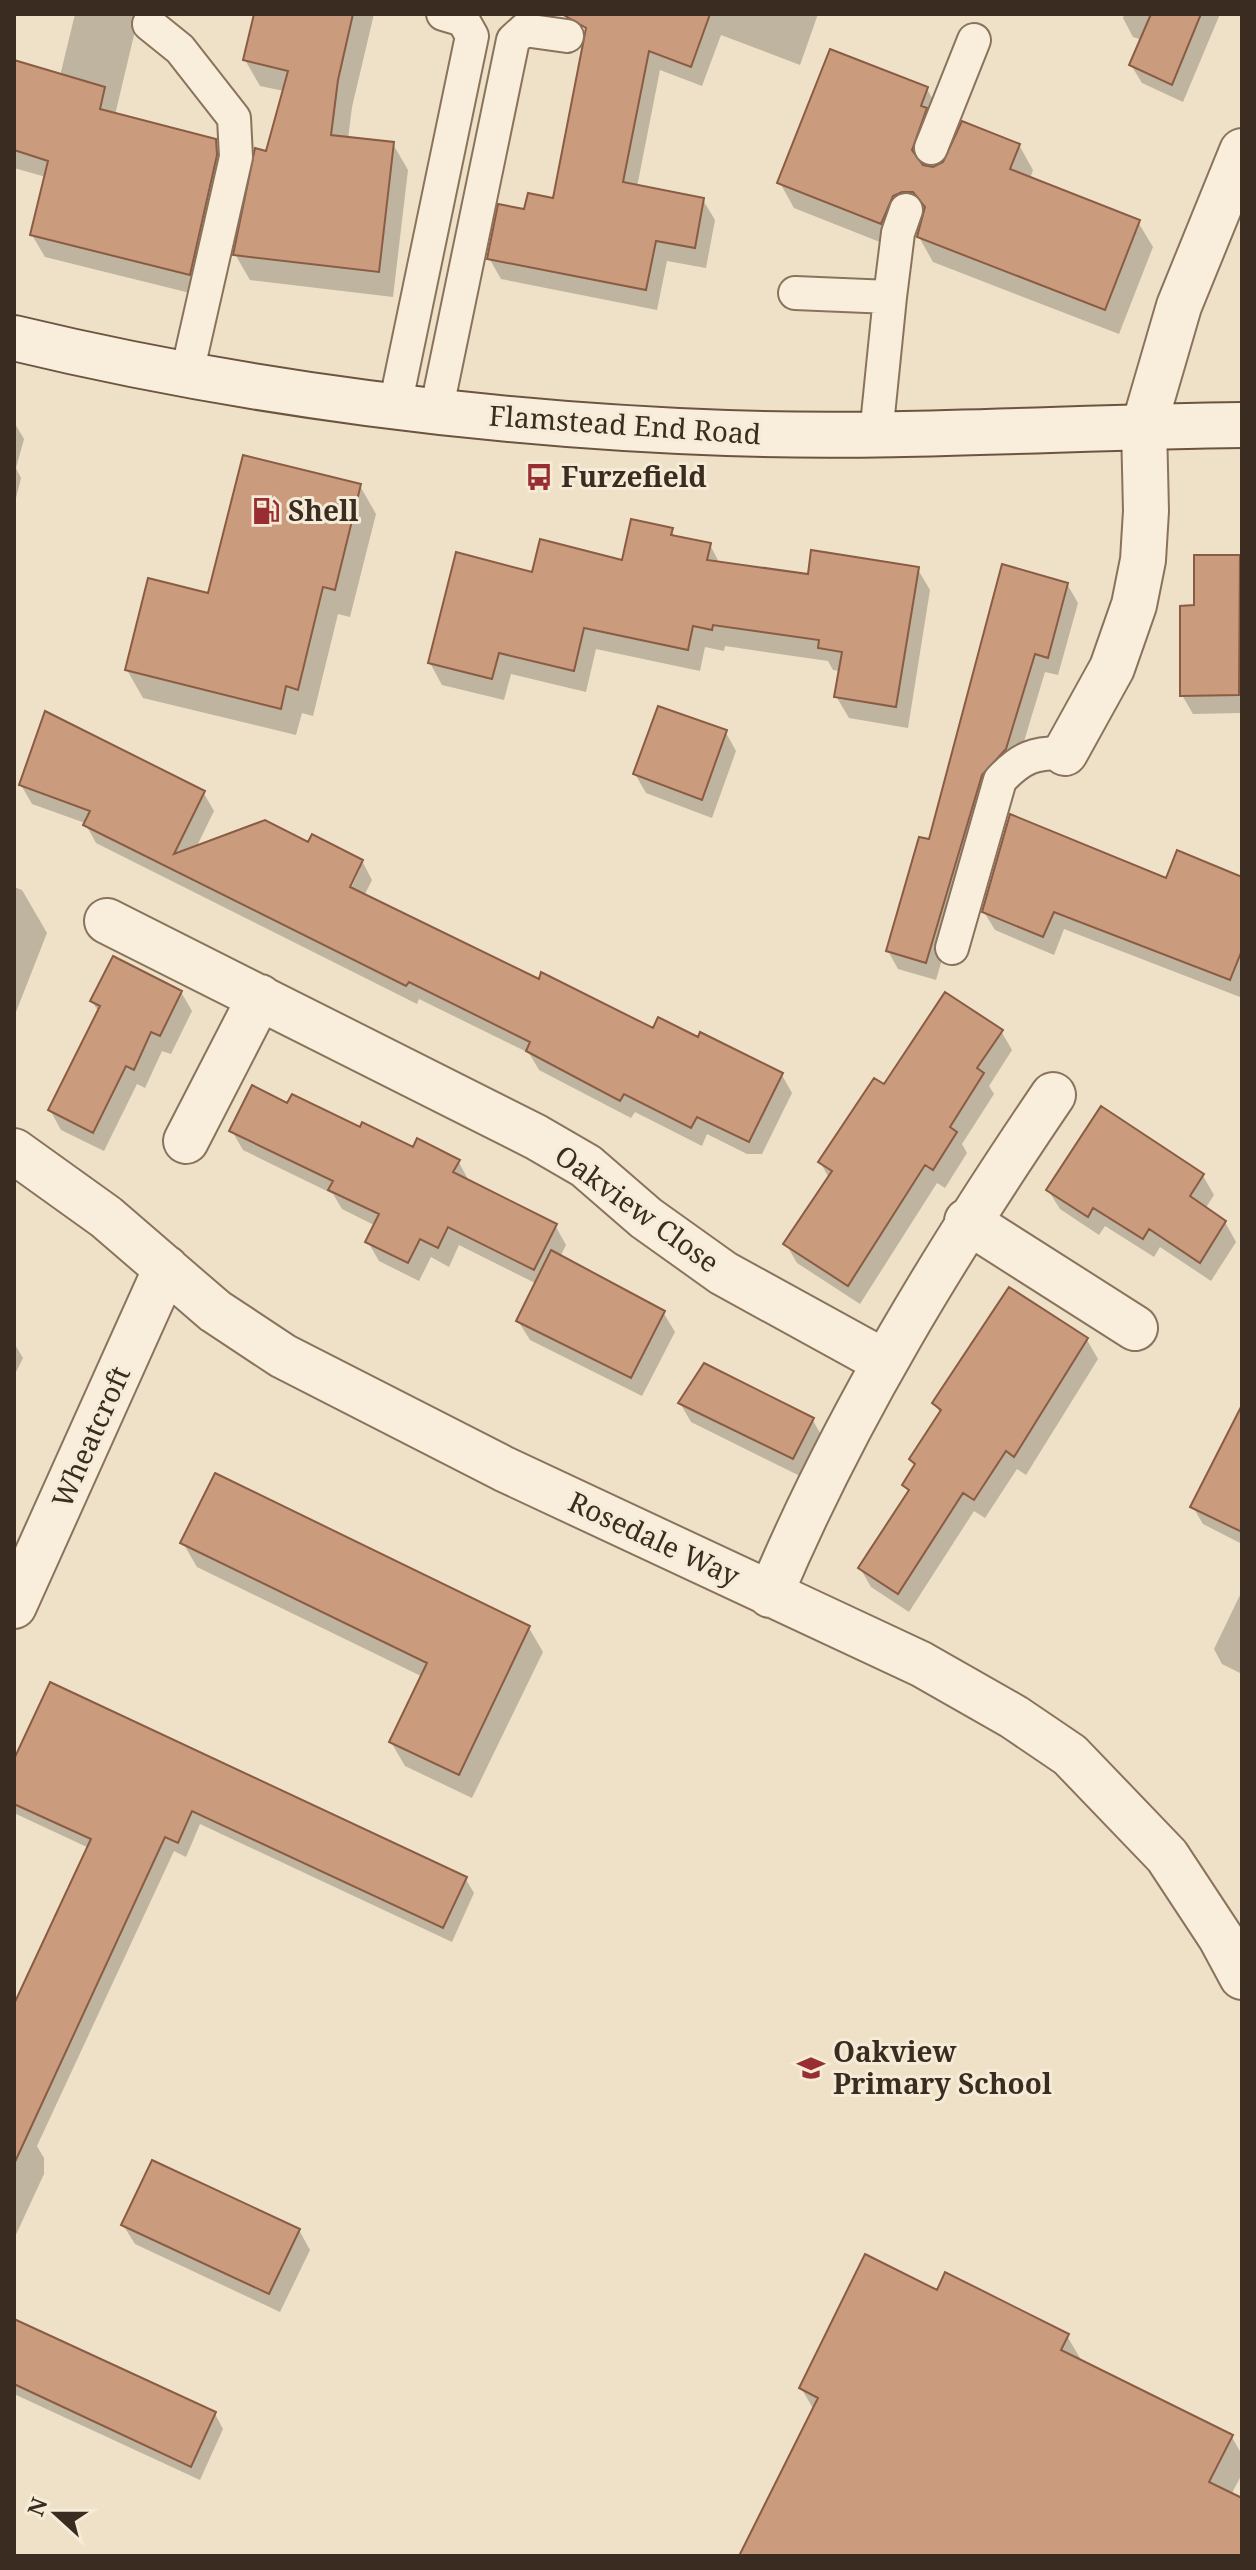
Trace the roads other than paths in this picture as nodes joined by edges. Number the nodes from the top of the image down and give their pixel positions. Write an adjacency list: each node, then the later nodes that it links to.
1 (443, 14): 12 (lane)
2 (149, 24): 11 (lane)
3 (567, 36): 12 (lane)
4 (974, 40): 5 (lane)
5 (931, 148)
6 (1242, 151): 14 (street)
7 (906, 210): 9 (lane)
8 (795, 293): 9 (lane)
9 (890, 297): 15 (lane)
10 (14, 338): 11 (street, Flamstead End Road)
11 (187, 373): 12 (street, Flamstead End Road)
12 (415, 409): 15 (street, Flamstead End Road)
13 (1242, 425): 14 (street, Flamstead End Road)
14 (1144, 426): 15 (street, Flamstead End Road); 16 (street)
15 (876, 435)
16 (1065, 753): 18 (lane)
17 (107, 921): 19 (street, Oakview Close)
18 (952, 948)
19 (260, 997): 21 (street); 26 (street, Oakview Close)
20 (1053, 1095): 23 (street)
21 (186, 1141)
22 (14, 1151): 24 (street, Rosedale Way)
23 (967, 1221): 25 (street); 26 (street)
24 (166, 1268): 27 (street, Rosedale Way); 28 (street, Wheatcroft)
25 (1135, 1328)
26 (883, 1361): 27 (street)
27 (770, 1595): 29 (street, Rosedale Way)
28 (14, 1606)
29 (1242, 1977)

